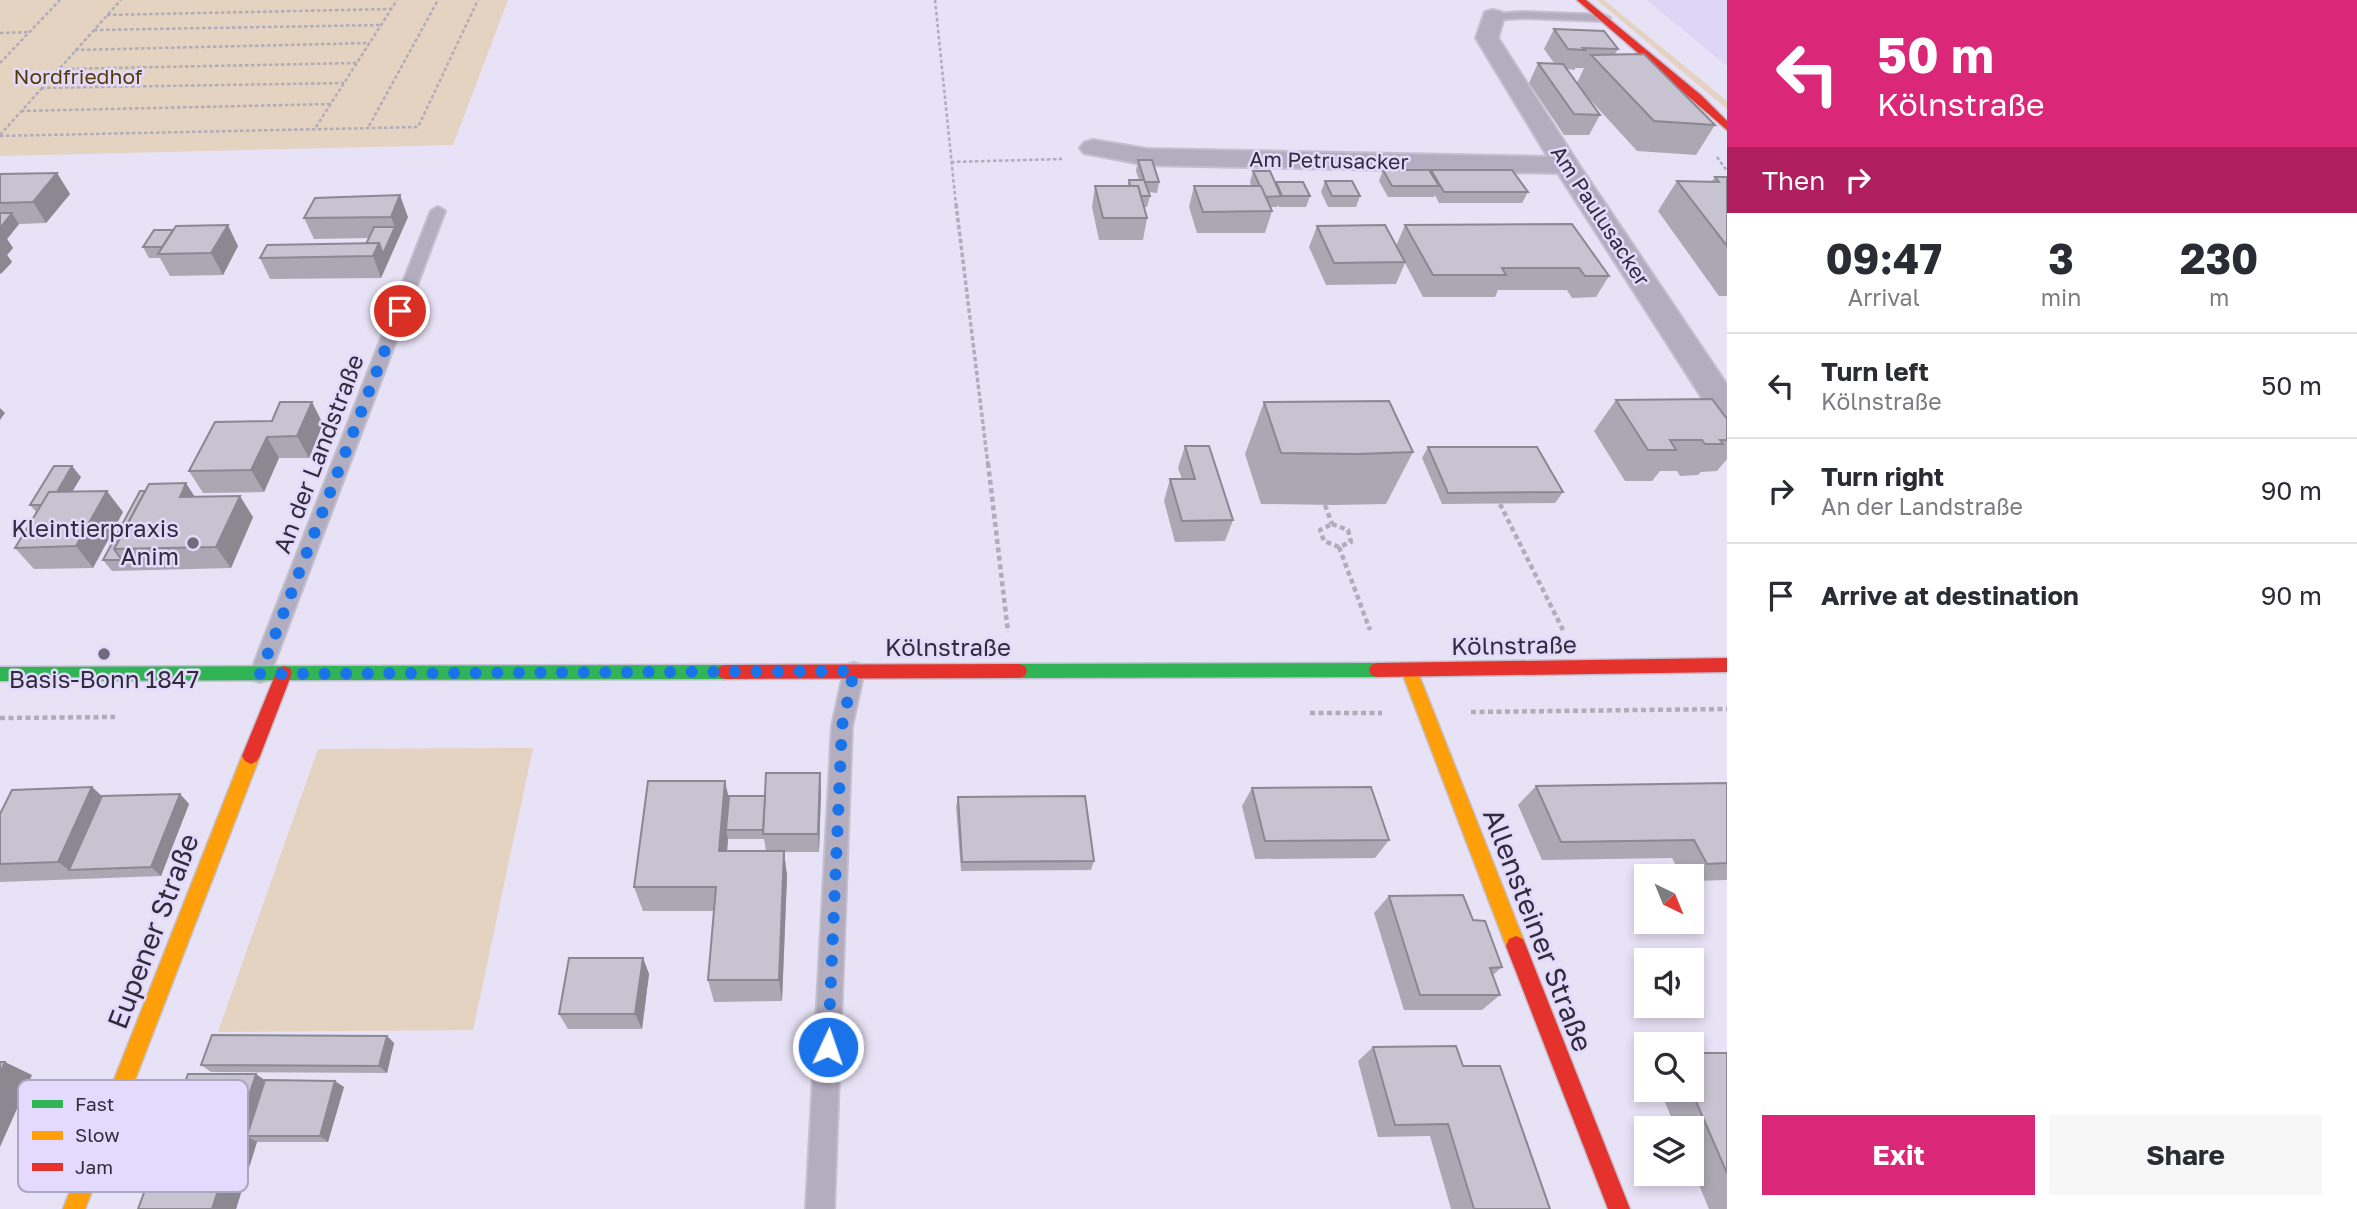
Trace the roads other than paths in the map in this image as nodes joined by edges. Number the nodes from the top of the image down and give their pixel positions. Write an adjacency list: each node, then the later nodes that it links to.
1 (1578, 0): 3 (main road)
2 (1493, 17): 3 (lane); 6 (street, Am Paulusacker)
3 (1604, 18): 4 (main road)
4 (1727, 127)
5 (1093, 148): 6 (street, Am Petrusacker)
6 (1566, 165): 8 (street, Am Paulusacker)
7 (438, 211): 14 (lane, An der Landstraße)
8 (1727, 410)
9 (1727, 665): 10 (main road, Kölnstraße)
10 (1409, 670): 11 (main road, Kölnstraße); 19 (main road, Allensteiner Straße)
11 (854, 671): 12 (main road, Kölnstraße); 18 (lane)
12 (284, 673): 14 (main road, Kölnstraße); 15 (main road, Eupener Straße)
13 (0, 674): 14 (main road, Kölnstraße)
14 (260, 674)
15 (125, 1080)
16 (81, 1192): 17 (main road, Eupener Straße)
17 (74, 1209)
18 (820, 1209)
19 (1619, 1209)

